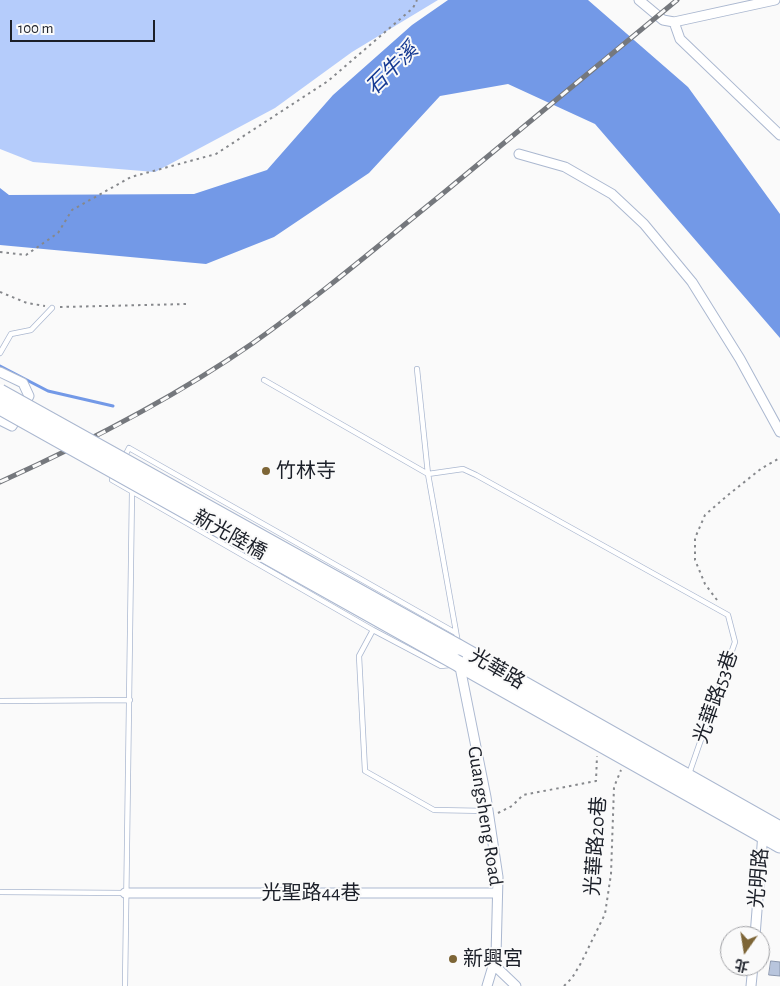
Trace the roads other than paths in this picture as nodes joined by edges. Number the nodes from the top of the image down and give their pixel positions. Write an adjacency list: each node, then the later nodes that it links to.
1 (639, 0): 3 (street)
2 (775, 0): 3 (street)
3 (674, 22): 4 (street)
4 (780, 135)
5 (519, 154): 14 (street)
6 (52, 308): 7 (lane)
7 (0, 353)
8 (417, 369): 15 (lane, 光華路)
9 (0, 372): 13 (street)
10 (264, 380): 15 (lane)
11 (0, 392): 18 (main road, 新光陸橋, bridge)
12 (0, 407): 19 (main road, 新光陸橋, bridge)
13 (0, 420)
14 (780, 432)
15 (428, 474): 18 (lane, 光華路); 23 (lane, 光華路53巷)
16 (132, 491): 17 (lane); 18 (lane); 20 (lane)
17 (373, 630): 19 (lane); 24 (lane)
18 (457, 640): 19 (street, Guangsheng Road); 22 (main road, 光華路)
19 (459, 664): 22 (main road, 光華路); 24 (street, Guangsheng Road)
20 (130, 700): 21 (lane); 29 (lane)
21 (0, 701)
22 (655, 766): 23 (main road, 光華路); 25 (main road, 光華路)
23 (688, 778): 25 (main road, 光華路)
24 (488, 814): 30 (street, Guangsheng Road)
25 (764, 828): 26 (main road, 光華路); 27 (main road, 光華路); 31 (street, 光明路)
26 (780, 829)
27 (780, 844)
28 (0, 892): 29 (lane)
29 (126, 893): 30 (street, 光聖路44巷); 33 (lane)
30 (497, 893): 32 (street, Guangsheng Road)
31 (756, 926)
32 (493, 964): 34 (street, Guangsheng Road); 35 (street)
33 (125, 986)
34 (487, 986)
35 (516, 986)

